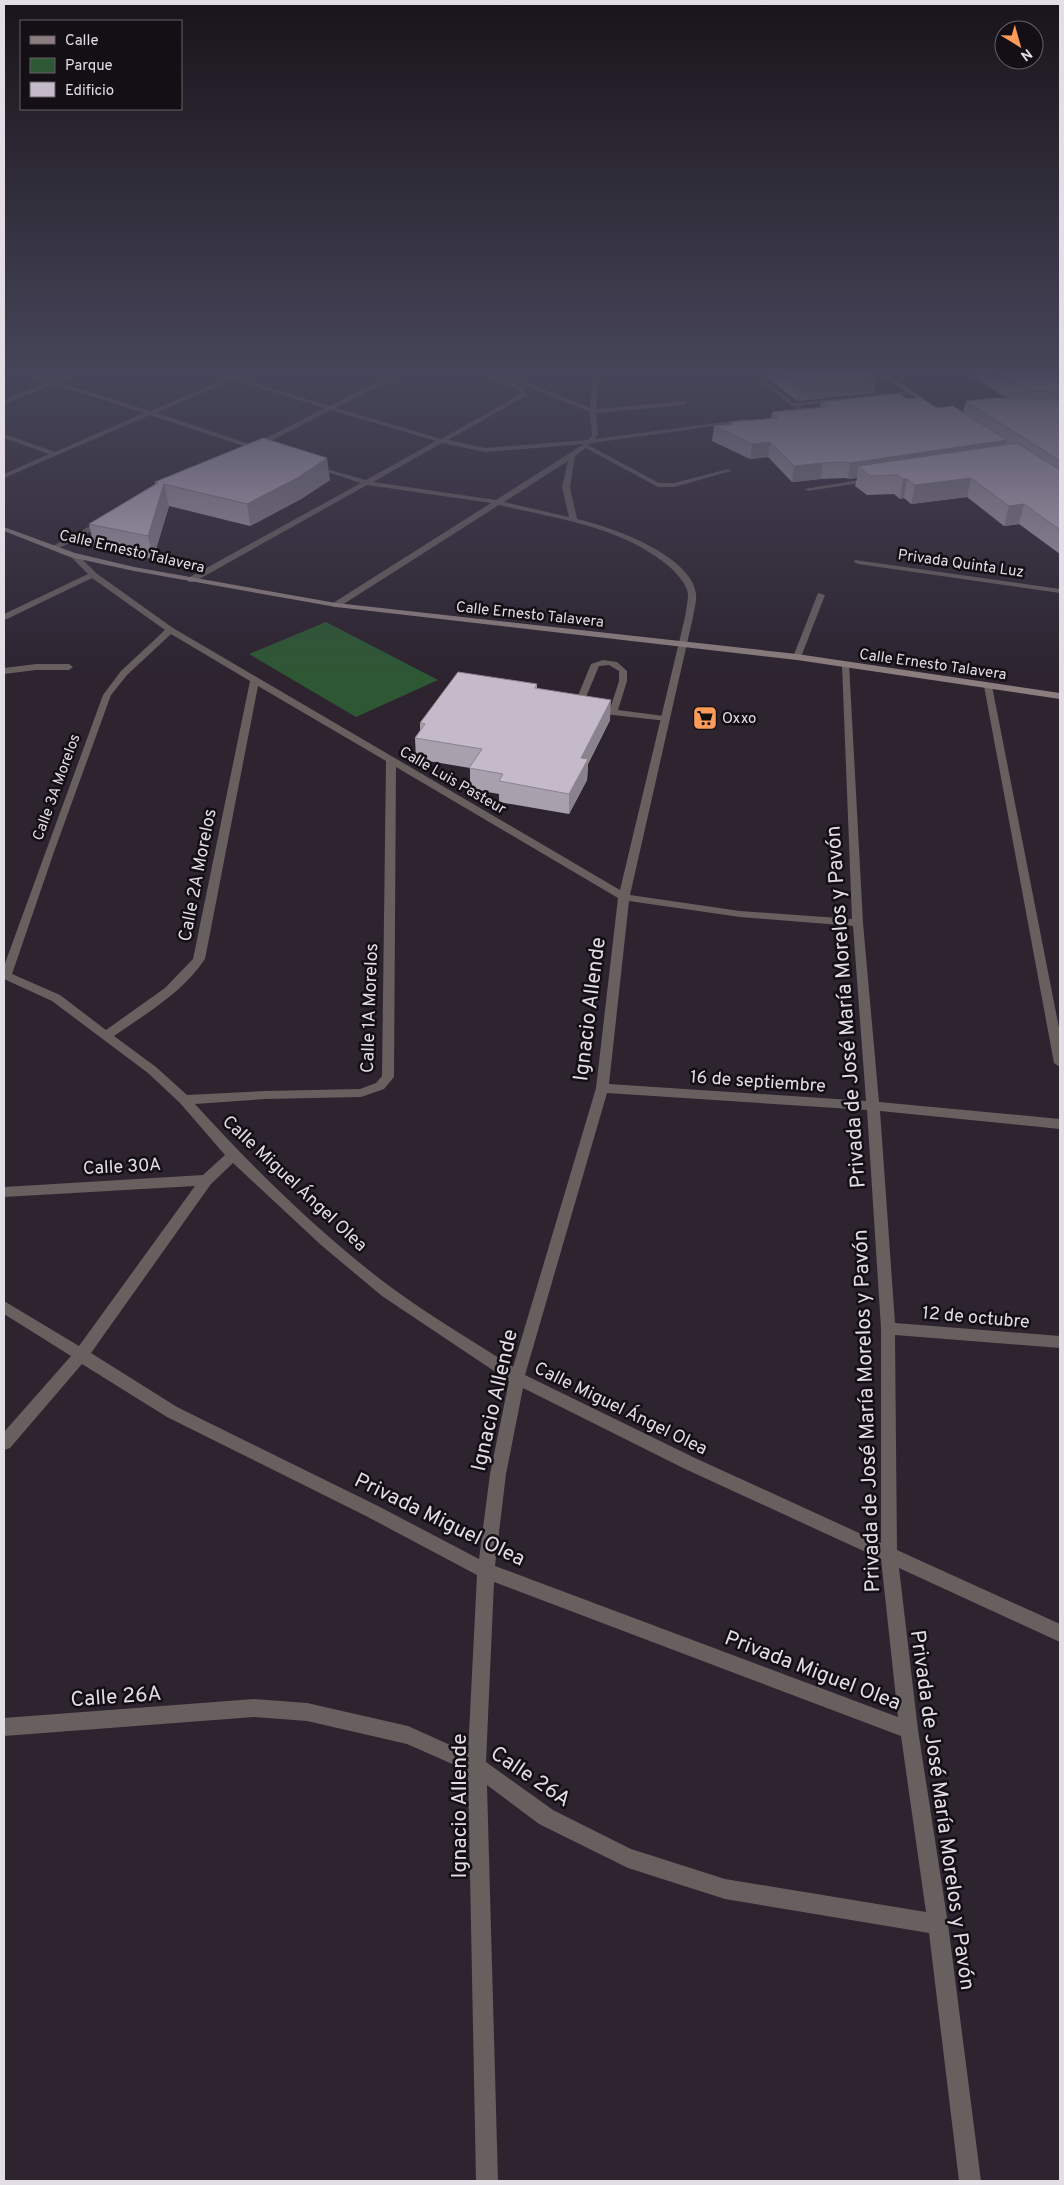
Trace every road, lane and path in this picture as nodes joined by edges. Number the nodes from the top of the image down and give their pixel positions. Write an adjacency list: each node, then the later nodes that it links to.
1 (16, 471): 8 (street)
2 (332, 471): 10 (street, Ignacio Allende)
3 (388, 471): 10 (street)
4 (547, 471): 12 (street)
5 (569, 471): 14 (street)
6 (635, 471): 7 (street)
7 (728, 471)
8 (4, 476)
9 (877, 479): 11 (street)
10 (368, 482): 12 (street, Ignacio Allende); 20 (street)
11 (808, 489)
12 (496, 502): 14 (street, Ignacio Allende); 23 (street)
13 (114, 517): 16 (street)
14 (573, 519): 26 (street, Ignacio Allende)
15 (4, 529): 16 (street, Calle Ernesto Talavera)
16 (52, 548): 17 (street, Calle Ernesto Talavera)
17 (73, 555): 19 (street, Calle Luis Pasteur); 20 (street, Calle Ernesto Talavera)
18 (858, 562): 21 (street, Privada Quinta Luz)
19 (93, 575): 24 (street); 25 (street, Calle Luis Pasteur)
20 (191, 580): 23 (street, Calle Ernesto Talavera)
21 (1060, 590)
22 (821, 595): 27 (street)
23 (336, 605): 26 (street, Calle Ernesto Talavera)
24 (4, 617)
25 (170, 630): 31 (street, Calle Luis Pasteur); 39 (street, Calle 3A Morelos)
26 (683, 644): 27 (street, Calle Ernesto Talavera); 35 (street, Ignacio Allende)
27 (797, 657): 28 (street, Calle Ernesto Talavera)
28 (846, 665): 32 (street, Calle Ernesto Talavera); 38 (street, Privada de José María Morelos y Pavón)
29 (69, 668): 30 (street)
30 (4, 671)
31 (255, 680): 36 (street, Calle Luis Pasteur); 40 (street, Calle 2A Morelos)
32 (988, 686): 33 (street, Calle Ernesto Talavera); 41 (street)
33 (1060, 696)
34 (613, 712): 34 (street); 35 (street)
35 (664, 719): 37 (street, Ignacio Allende)
36 (391, 761): 37 (street, Calle Luis Pasteur); 43 (street, Calle 1A Morelos)
37 (624, 897): 38 (street, Calle Luis Pasteur); 42 (street, Ignacio Allende)
38 (858, 922): 44 (street, Privada de José María Morelos y Pavón)
39 (5, 976): 40 (street, Calle Miguel Ángel Olea)
40 (107, 1035): 43 (street, Calle Miguel Ángel Olea)
41 (1060, 1063)
42 (602, 1088): 44 (street, 16 de septiembre); 53 (street, Ignacio Allende)
43 (184, 1100): 46 (street, Calle Miguel Ángel Olea)
44 (874, 1106): 45 (street, 16 de septiembre); 50 (street, Privada de José María Morelos y Pavón)
45 (1060, 1124)
46 (233, 1155): 47 (street); 53 (street, Calle Miguel Ángel Olea)
47 (206, 1180): 48 (street, Calle 30A); 52 (street)
48 (4, 1192)
49 (4, 1307): 52 (street, Privada Miguel Olea)
50 (888, 1328): 51 (street, 12 de octubre); 55 (street, Privada de José María Morelos y Pavón)
51 (1060, 1342)
52 (81, 1355): 54 (street); 56 (street, Privada Miguel Olea)
53 (517, 1378): 55 (street, Calle Miguel Ángel Olea); 56 (street, Ignacio Allende)
54 (4, 1443)
55 (889, 1554): 57 (street, Calle Miguel Ángel Olea); 59 (street, Privada de José María Morelos y Pavón)
56 (486, 1570): 59 (street, Privada Miguel Olea); 60 (street, Ignacio Allende)
57 (1060, 1633)
58 (4, 1727): 60 (street, Calle 26A)
59 (909, 1730): 61 (street, Privada de José María Morelos y Pavón)
60 (478, 1766): 61 (street, Calle 26A); 62 (street, Ignacio Allende)
61 (938, 1924): 63 (street, Privada de José María Morelos y Pavón)
62 (487, 2181)
63 (970, 2181)

